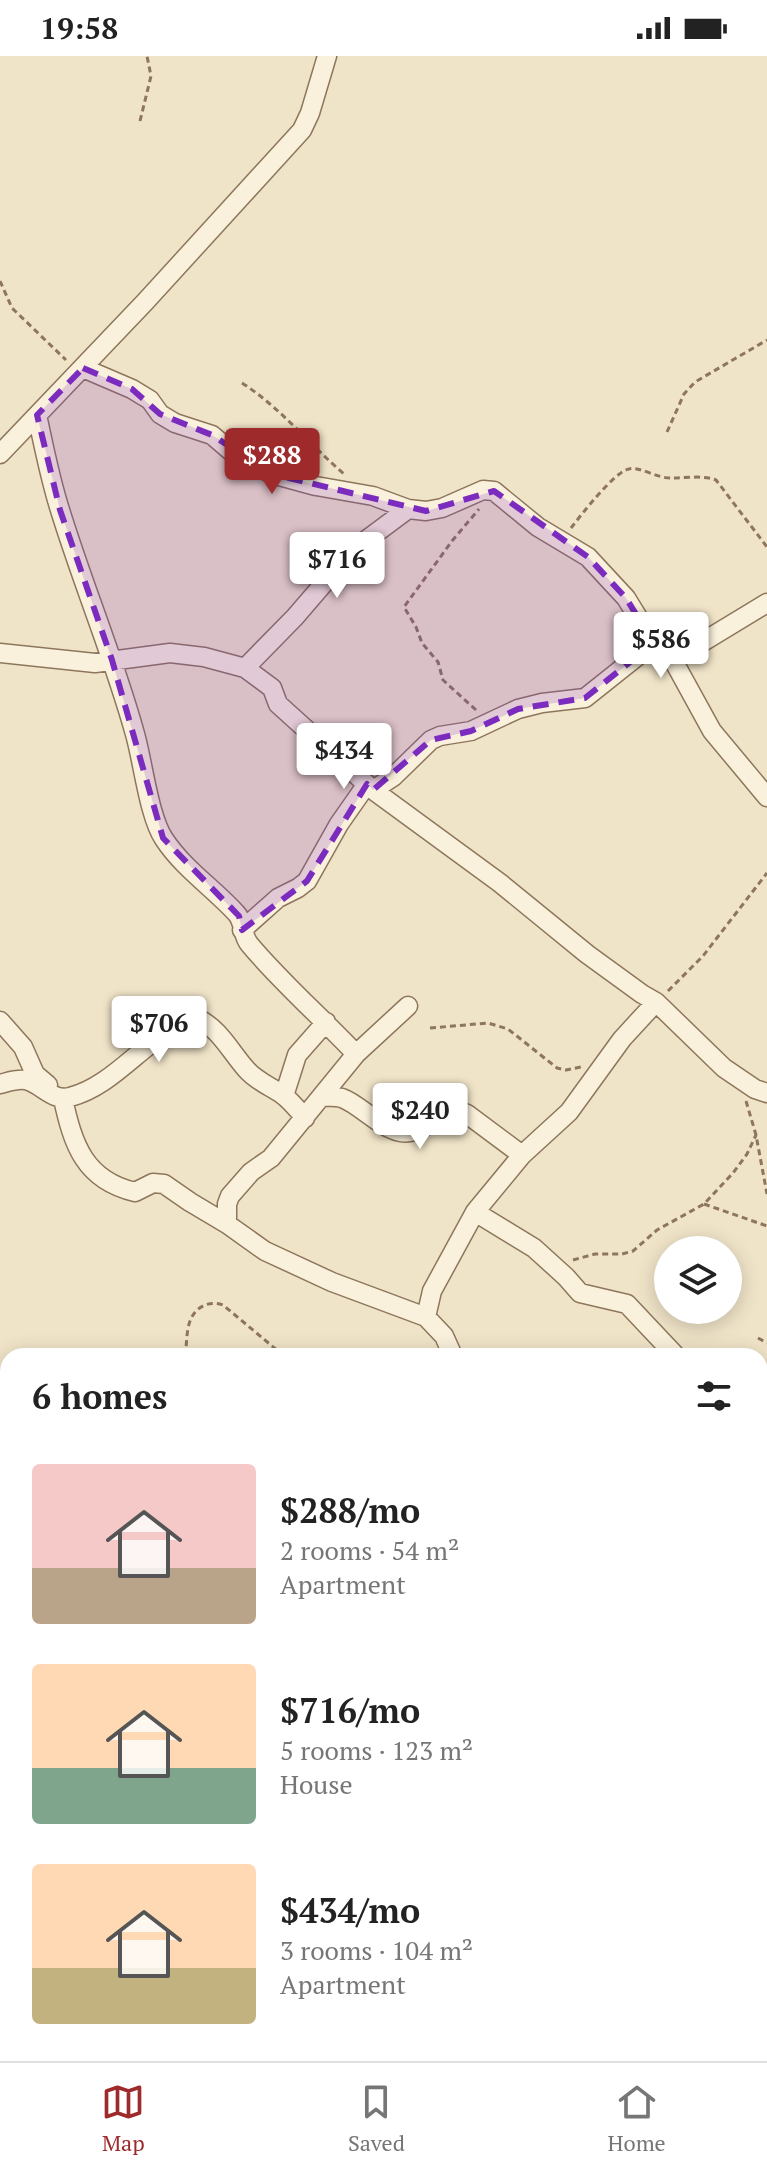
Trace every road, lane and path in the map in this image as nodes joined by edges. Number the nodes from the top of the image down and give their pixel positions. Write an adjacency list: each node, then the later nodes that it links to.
1 (147, 56): 3 (path)
2 (327, 56): 6 (street)
3 (140, 121)
4 (0, 281): 6 (path)
5 (767, 340): 9 (path)
6 (81, 370): 8 (street); 13 (street)
7 (242, 383): 11 (path)
8 (37, 415): 10 (street); 19 (street)
9 (667, 432)
10 (0, 454)
11 (351, 479)
12 (494, 491): 13 (street); 14 (street); 21 (path)
13 (408, 509): 20 (street)
14 (561, 540): 15 (path); 18 (street)
15 (767, 547)
16 (767, 603): 18 (street)
17 (0, 653): 19 (street)
18 (666, 655): 21 (street); 23 (street)
19 (112, 660): 20 (street); 25 (street)
20 (245, 668): 22 (street)
21 (491, 723): 22 (street)
22 (370, 787): 25 (street); 26 (street)
23 (767, 797)
24 (767, 873): 26 (path)
25 (242, 930): 29 (street)
26 (656, 1002): 32 (street); 33 (street)
27 (408, 1006): 31 (street)
28 (0, 1021): 37 (street)
29 (326, 1022): 31 (street); 36 (street)
30 (430, 1028): 32 (path)
31 (356, 1054): 38 (street)
32 (604, 1064): 41 (street)
33 (735, 1076): 35 (street); 40 (path)
34 (0, 1084): 37 (street)
35 (767, 1093)
36 (284, 1096): 37 (street); 39 (street)
37 (58, 1097): 45 (street)
38 (322, 1097): 39 (street); 41 (street)
39 (305, 1118): 45 (street)
40 (756, 1135): 42 (path); 43 (path)
41 (522, 1155): 44 (street)
42 (767, 1194)
43 (704, 1204): 46 (path); 47 (path)
44 (475, 1212): 47 (street); 48 (street)
45 (227, 1224): 48 (street)
46 (767, 1226)
47 (554, 1266): 54 (street)
48 (426, 1317): 53 (street)
49 (758, 1338): 50 (path)
50 (767, 1343)
51 (186, 1348): 52 (path)
52 (274, 1348)
53 (449, 1348)
54 (668, 1348)

